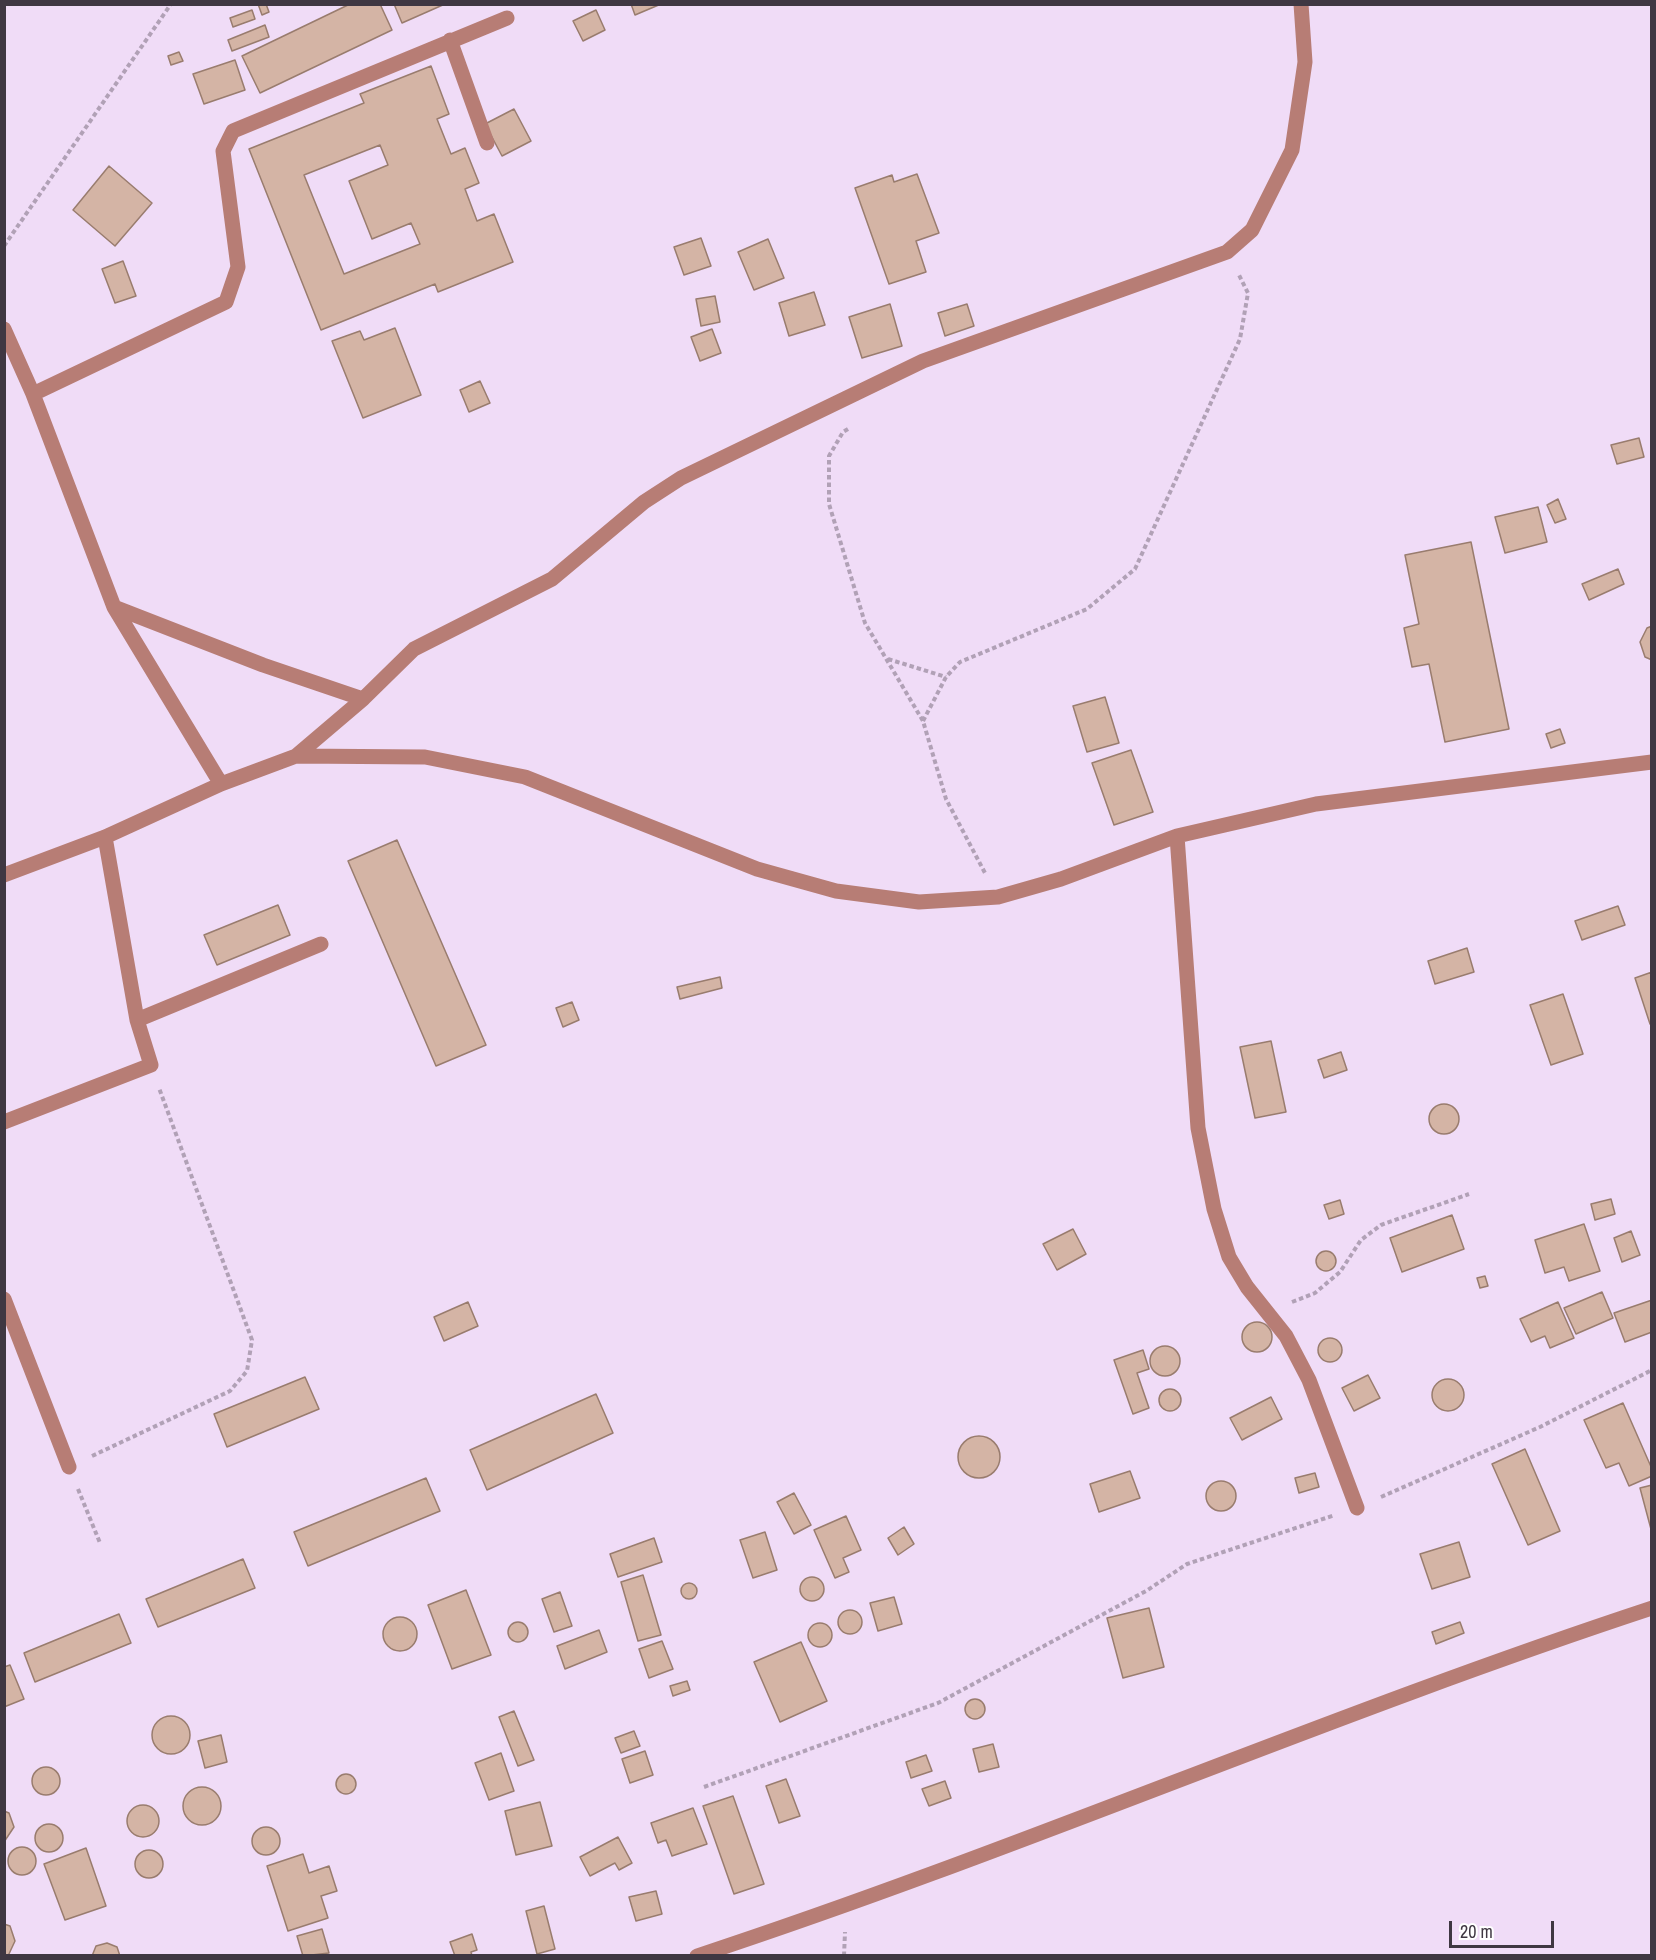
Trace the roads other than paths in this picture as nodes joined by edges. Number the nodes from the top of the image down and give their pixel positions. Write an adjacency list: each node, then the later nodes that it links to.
1 (1300, 4): 8 (street)
2 (507, 18): 3 (street)
3 (450, 40): 4 (street); 6 (street)
4 (488, 142)
5 (4, 329): 6 (street)
6 (33, 394): 7 (street)
7 (114, 607): 8 (street); 11 (street)
8 (363, 699): 9 (street)
9 (296, 756): 11 (street); 12 (street)
10 (1652, 762): 12 (street)
11 (221, 784): 13 (street)
12 (1176, 836): 20 (street)
13 (105, 837): 14 (street); 16 (street)
14 (4, 875)
15 (321, 944): 16 (street)
16 (137, 1020): 17 (street)
17 (4, 1122)
18 (4, 1299): 19 (street)
19 (69, 1467)
20 (1357, 1508)
21 (1652, 1608): 22 (street)
22 (697, 1956)

